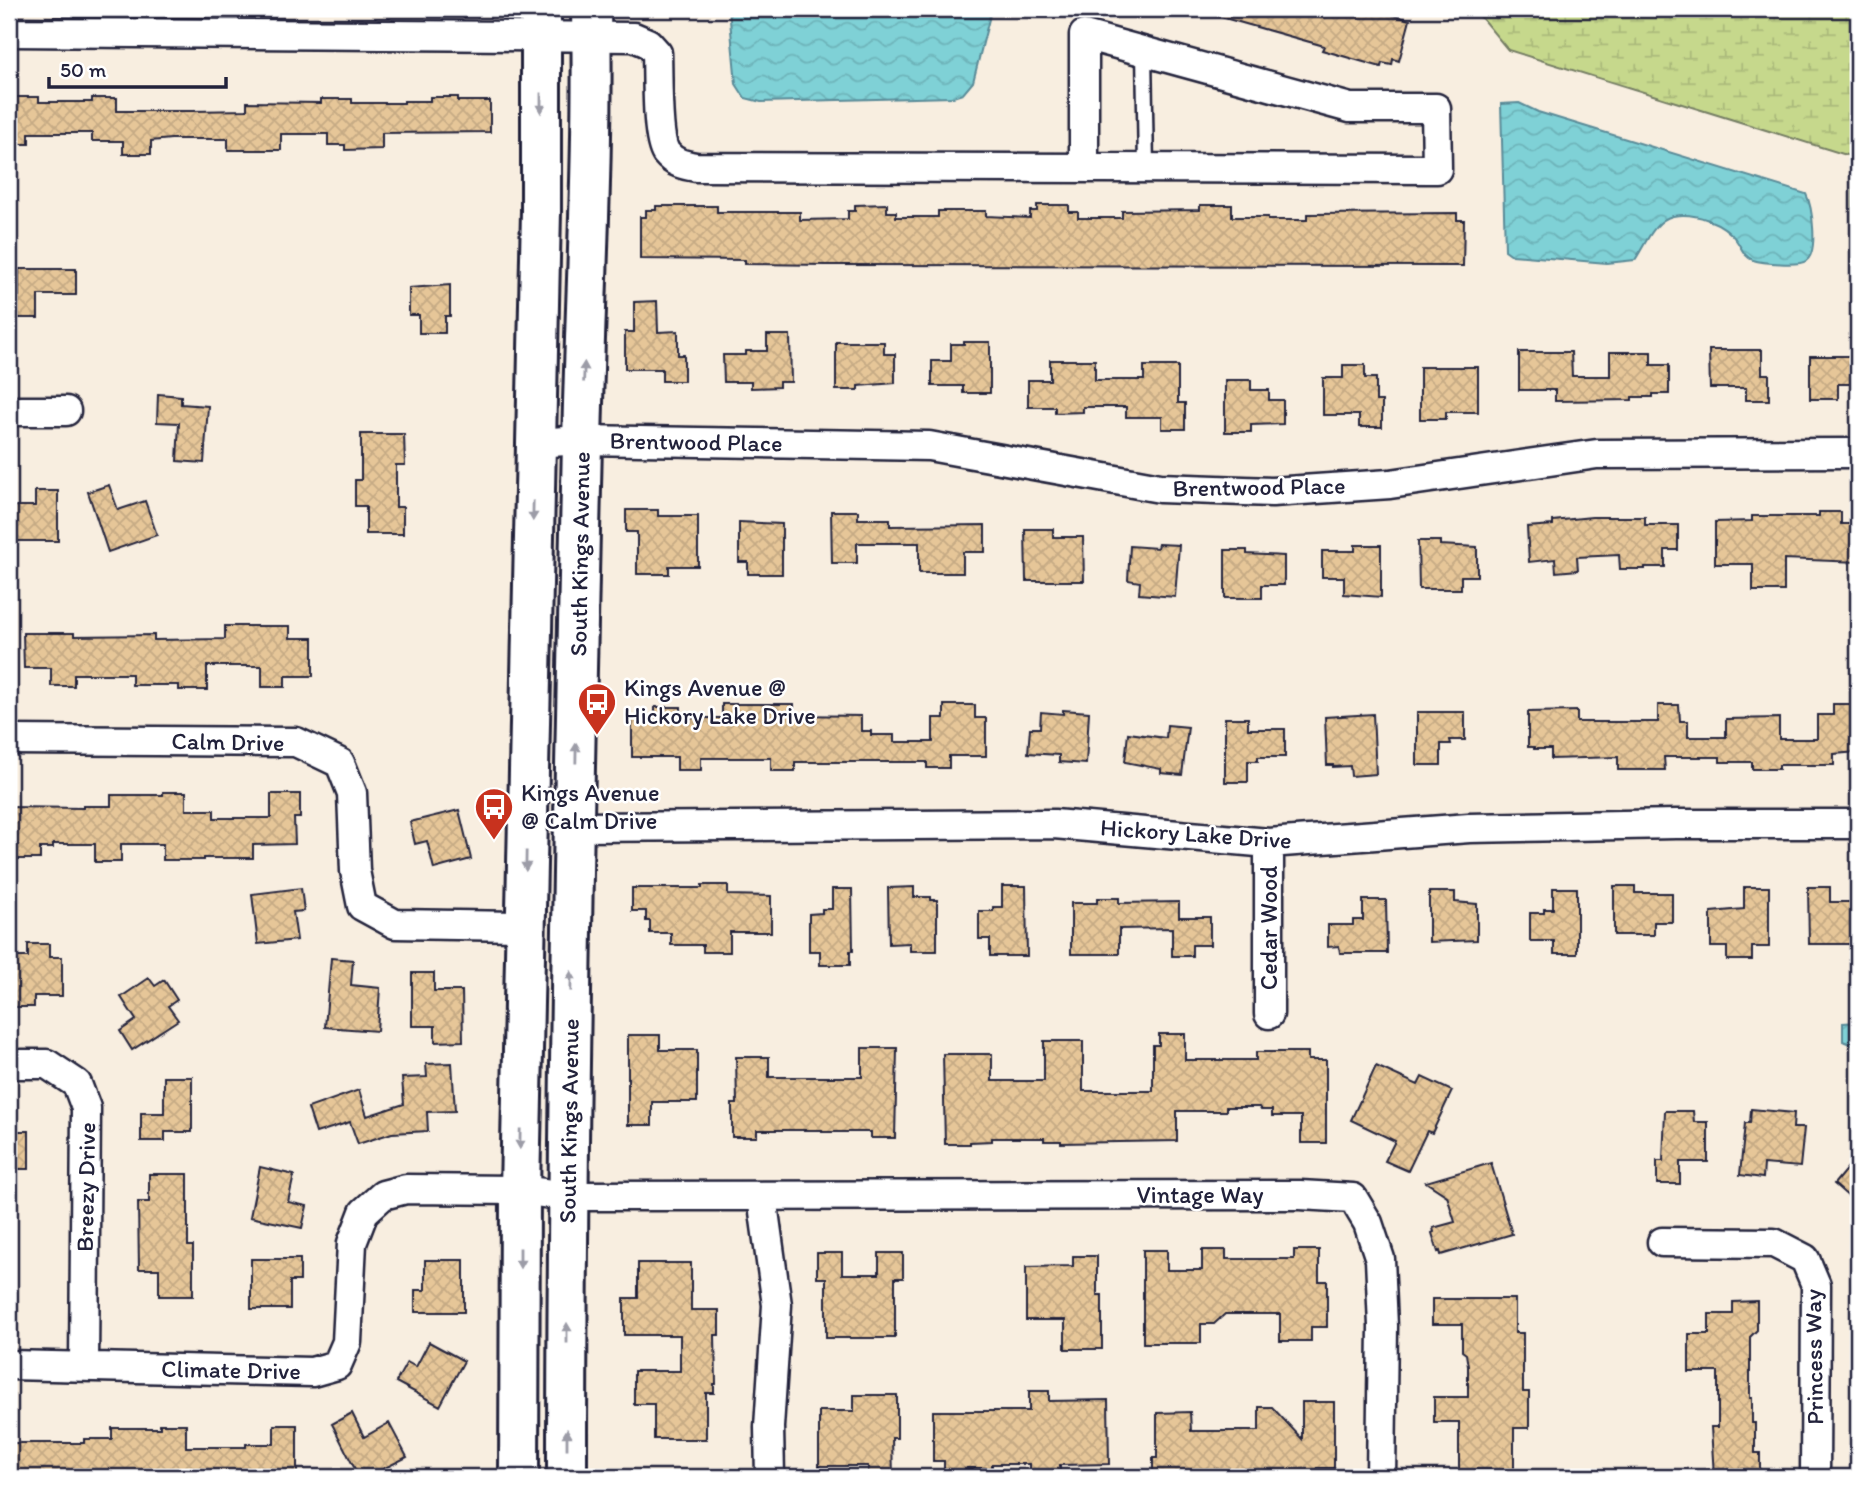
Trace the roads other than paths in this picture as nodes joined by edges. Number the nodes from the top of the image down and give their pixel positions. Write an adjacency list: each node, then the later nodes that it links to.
1 (541, 22): 2 (street); 3 (street); 10 (main road, South Kings Avenue, one-way to 10)
2 (591, 22): 5 (street); 9 (main road, South Kings Avenue, one-way to 2)
3 (9, 32)
4 (1144, 52): 5 (street); 6 (lane); 6 (street)
5 (1084, 168): 6 (street)
6 (1146, 169)
7 (9, 411): 8 (street)
8 (66, 411)
9 (582, 440): 10 (street, Brentwood Place); 11 (street, Brentwood Place); 14 (main road, South Kings Avenue, one-way to 9)
10 (534, 443): 16 (main road, South Kings Avenue, one-way to 16)
11 (1858, 453)
12 (9, 740): 16 (street, Calm Drive)
13 (1858, 824): 15 (street, Hickory Lake Drive)
14 (575, 827): 15 (street, Hickory Lake Drive); 20 (main road, South Kings Avenue, one-way to 14)
15 (1269, 843): 17 (street, Cedar Wood)
16 (524, 926): 19 (main road, South Kings Avenue, one-way to 19)
17 (1269, 1014)
18 (9, 1064): 24 (street, Breezy Drive)
19 (520, 1190): 20 (street, Climate Drive); 24 (street, Climate Drive); 25 (main road, South Kings Avenue, one-way to 25)
20 (567, 1196): 21 (street, Vintage Way); 26 (main road, South Kings Avenue, one-way to 20)
21 (762, 1197): 27 (street); 28 (street, Vintage Way)
22 (1662, 1242): 29 (street, Princess Way)
23 (9, 1365): 24 (street, Climate Drive)
24 (84, 1366)
25 (519, 1477)
26 (567, 1477)
27 (770, 1477)
28 (1381, 1477)
29 (1815, 1477)

